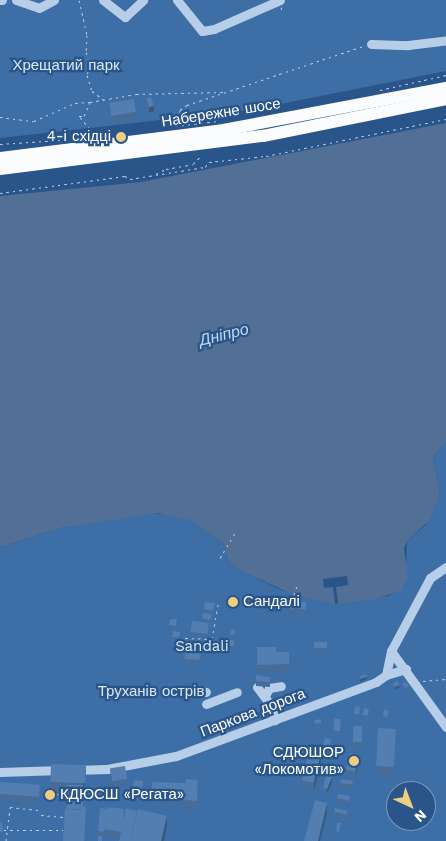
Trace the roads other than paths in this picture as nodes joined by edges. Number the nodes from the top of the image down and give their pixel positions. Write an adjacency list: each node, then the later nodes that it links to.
1 (16, 0): 2 (street)
2 (54, 0)
3 (102, 0): 4 (street)
4 (142, 0)
5 (177, 0): 6 (street)
6 (280, 0)
7 (446, 40): 8 (street)
8 (371, 44)
9 (446, 88): 11 (main road, Набережне шосе)
10 (446, 99): 12 (main road, Набережне шосе)
11 (0, 158)
12 (0, 169)
13 (446, 568): 14 (street)
14 (391, 651): 15 (street); 16 (street)
15 (406, 669): 16 (street, Паркова дорога); 23 (street)
16 (386, 675): 22 (street, Паркова дорога)
17 (281, 686): 20 (street)
18 (256, 687): 20 (street)
19 (237, 692): 21 (street)
20 (265, 696): 22 (street)
21 (206, 704)
22 (275, 720): 24 (street, Паркова дорога)
23 (446, 726)
24 (0, 772)

